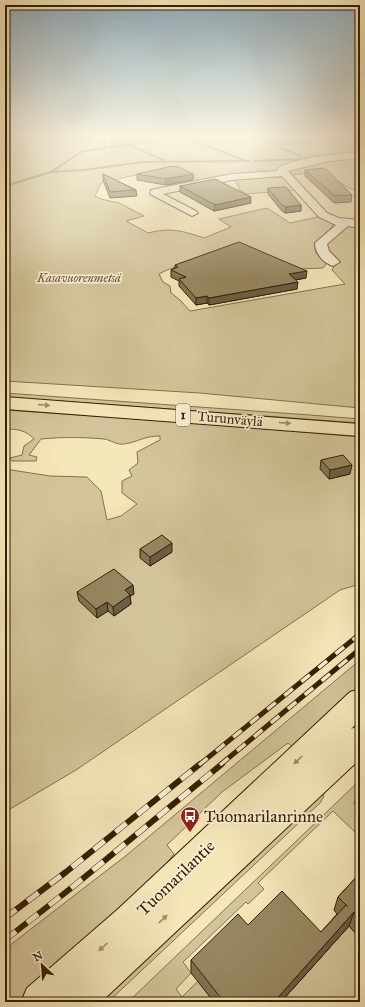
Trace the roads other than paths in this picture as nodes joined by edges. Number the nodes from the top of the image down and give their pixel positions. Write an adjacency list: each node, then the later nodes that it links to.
1 (196, 184): 3 (street)
2 (294, 184): 4 (street)
3 (192, 213)
4 (345, 223): 5 (street); 6 (street)
5 (360, 224)
6 (333, 262)
7 (5, 388): 9 (main road, Turunväylä / 1)
8 (5, 402): 10 (main road, Turunväylä / 1, one-way to 10)
9 (360, 415)
10 (360, 430)
11 (360, 701): 12 (main road, Tuomarilantie)
12 (348, 747): 13 (main road, Tuomarilantie, one-way to 13); 14 (main road, Tuomarilantie, one-way to 12)
13 (41, 1002)
14 (72, 1002)

